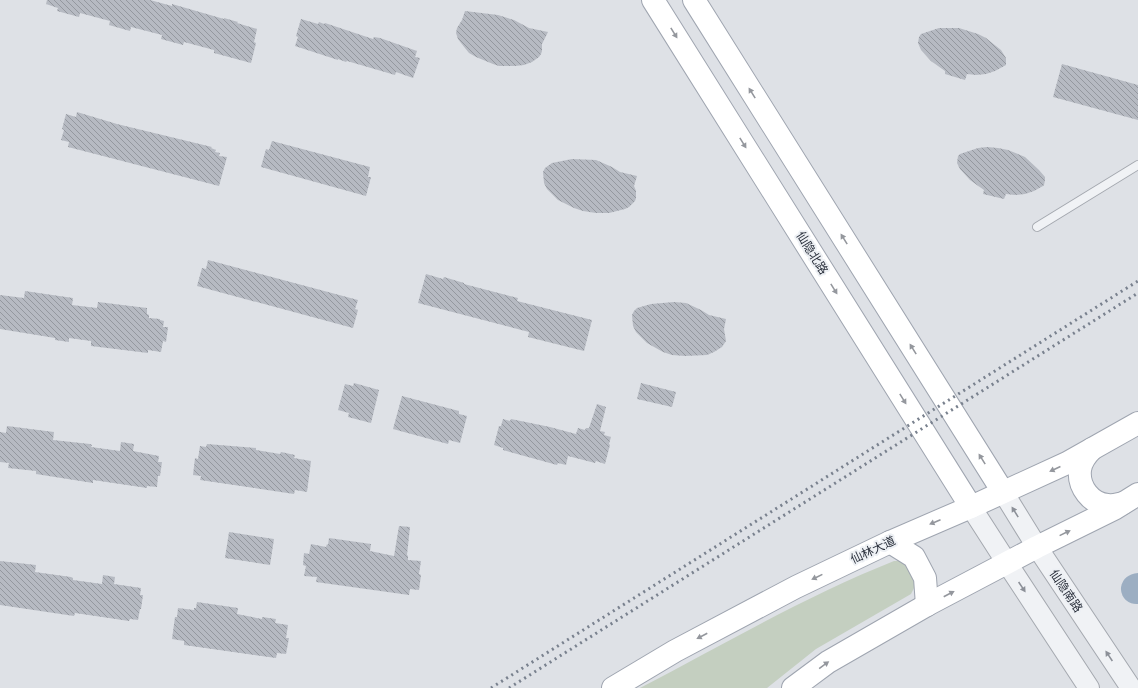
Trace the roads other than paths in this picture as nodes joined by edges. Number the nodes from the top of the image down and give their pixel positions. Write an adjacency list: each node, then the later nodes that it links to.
1 (653, 0): 9 (main road, 仙隐北路, one-way to 9)
2 (694, 0): 7 (main road, one-way to 2)
3 (1138, 165): 4 (lane)
4 (1037, 227)
5 (1138, 423): 6 (main road, 仙林大道)
6 (1092, 449): 7 (main road, 仙林大道, one-way to 7); 8 (main road)
7 (1003, 492): 9 (main road, 仙林大道); 11 (street, 仙隐南路, one-way to 7)
8 (1130, 499): 11 (main road, one-way to 8)
9 (971, 507): 10 (main road, 仙林大道, one-way to 10); 12 (street)
10 (890, 542): 13 (main road); 14 (main road, 仙林大道, one-way to 14)
11 (1037, 547): 12 (main road); 17 (street, 仙隐南路, one-way to 11)
12 (1007, 563): 13 (main road, one-way to 12); 16 (street, one-way to 16)
13 (927, 605): 15 (main road, one-way to 13)
14 (613, 688)
15 (793, 688)
16 (1089, 688)
17 (1131, 688)

